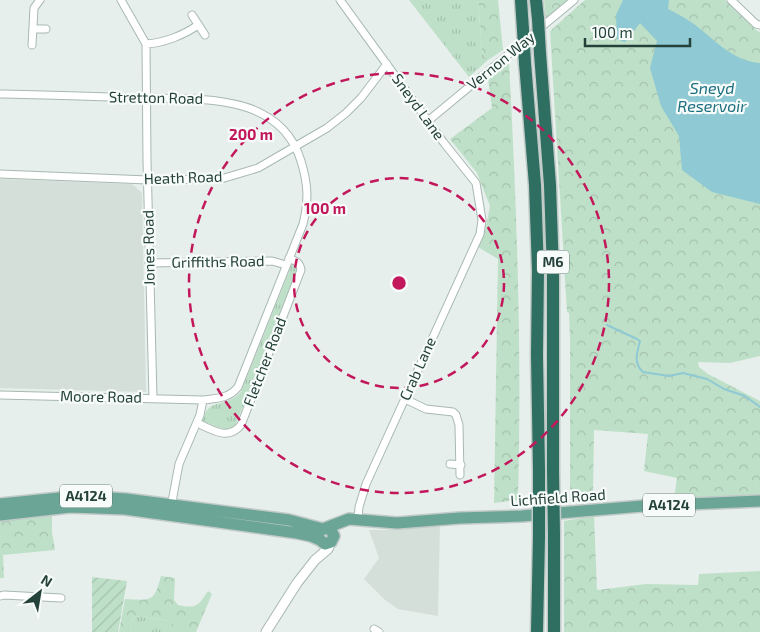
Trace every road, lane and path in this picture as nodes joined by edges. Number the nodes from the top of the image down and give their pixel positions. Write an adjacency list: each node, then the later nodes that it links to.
1 (40, 0): 11 (street)
2 (121, 0): 14 (street)
3 (340, 0): 16 (street, Sneyd Lane)
4 (521, 0): 44 (highway, M6, bridge)
5 (536, 0): 45 (highway, M6, bridge)
6 (574, 0): 19 (street, Vernon Way)
7 (731, 0): 10 (street)
8 (192, 15): 9 (street)
9 (198, 25): 13 (street); 14 (street)
10 (760, 26)
11 (33, 29): 12 (street); 15 (street)
12 (46, 29)
13 (205, 36)
14 (146, 44): 18 (street, Jones Road)
15 (32, 45)
16 (387, 64): 19 (street, Sneyd Lane); 20 (street, Heath Road)
17 (0, 94): 18 (street, Stretton Road)
18 (147, 98): 20 (street, Stretton Road); 22 (street, Jones Road)
19 (428, 121): 23 (street, Sneyd Lane)
20 (295, 146): 22 (street, Heath Road); 24 (street, Fletcher Road)
21 (0, 174): 22 (street, Heath Road)
22 (148, 180): 25 (street, Jones Road)
23 (482, 220): 28 (street, Crab Lane)
24 (288, 262): 25 (street, Griffiths Road); 29 (street, Fletcher Road); 30 (street, Fletcher Road)
25 (149, 263): 27 (street, Jones Road)
26 (0, 395): 27 (street, Moore Road)
27 (153, 398): 29 (street, Moore Road)
28 (405, 399): 32 (street); 38 (street, Crab Lane)
29 (202, 400): 30 (street)
30 (197, 423): 36 (street)
31 (450, 464): 32 (street)
32 (461, 464): 33 (street)
33 (460, 475)
34 (760, 501): 38 (main road, Lichfield Road / A4124)
35 (0, 504): 36 (main road, A4124)
36 (171, 510): 37 (main road, A4124); 39 (main road, A4124); 40 (main road, A4124)
37 (0, 515)
38 (358, 519): 39 (main road, Lichfield Road / A4124); 40 (main road)
39 (324, 528): 40 (main road)
40 (326, 540): 43 (street)
41 (0, 596): 42 (street)
42 (61, 598)
43 (266, 632)
44 (537, 632)
45 (554, 632)

